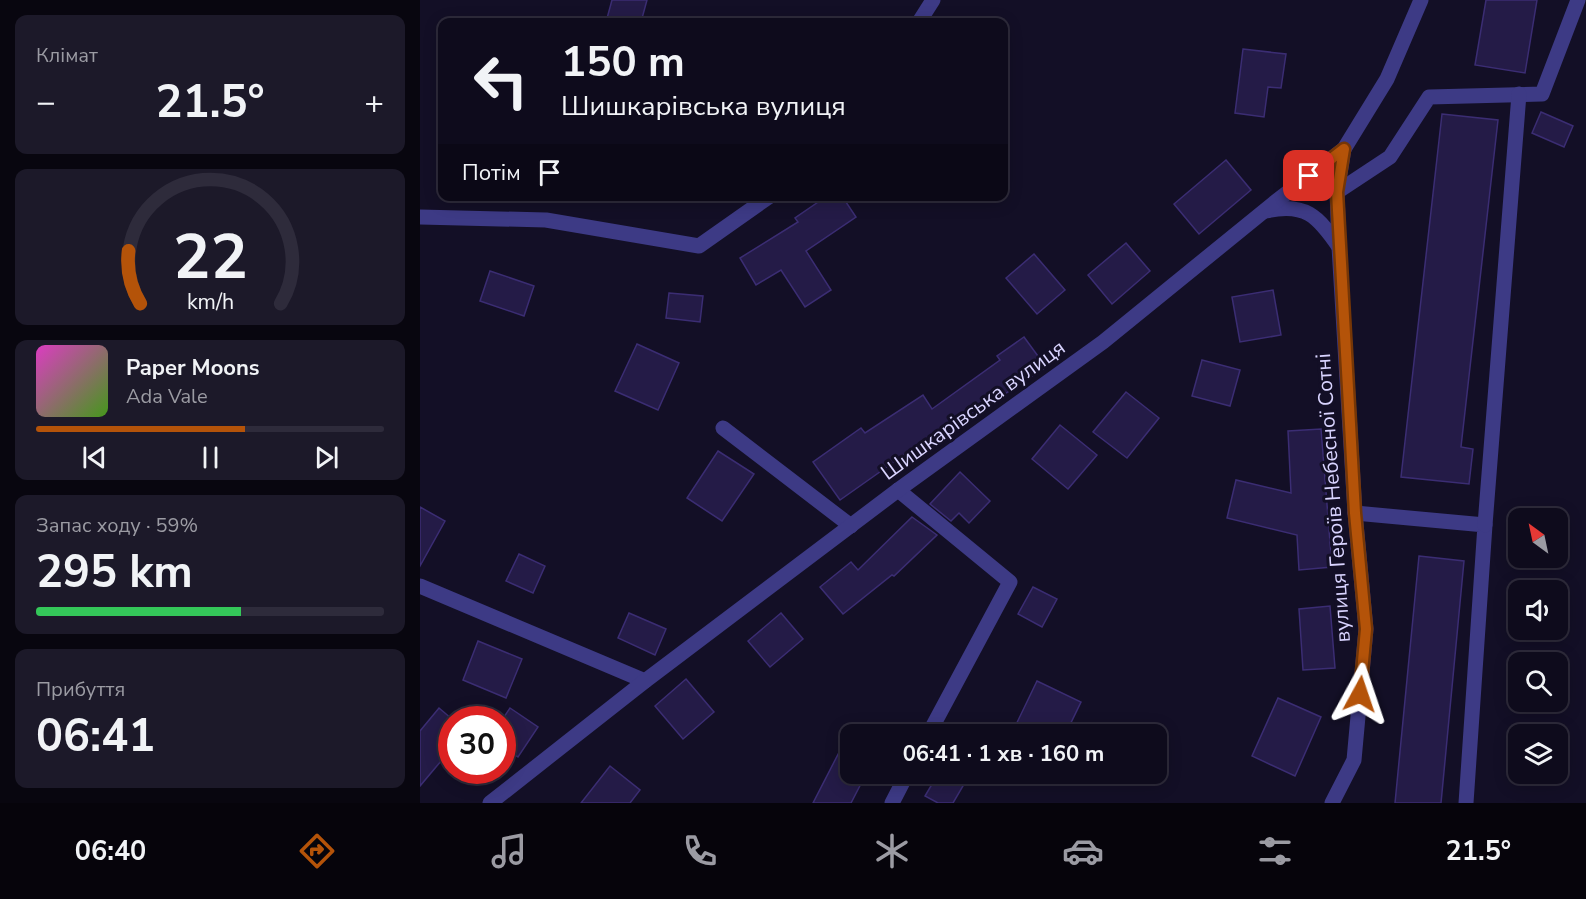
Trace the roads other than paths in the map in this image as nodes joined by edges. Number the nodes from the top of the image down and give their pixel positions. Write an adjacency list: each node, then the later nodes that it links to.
1 (933, 0): 4 (street)
2 (1421, 0): 6 (street, Шишкарівська вулиця)
3 (1578, 0): 5 (street)
4 (922, 18)
5 (1519, 94): 7 (street); 15 (street)
6 (1344, 149): 7 (street, вулиця Героїв Небесної Сотні); 9 (street, Шишкарівська вулиця)
7 (1337, 192): 11 (street, вулиця Героїв Небесної Сотні)
8 (763, 201): 10 (street)
9 (1263, 212): 11 (street); 13 (street, Шишкарівська вулиця)
10 (420, 217)
11 (1339, 247): 14 (street, вулиця Героїв Небесної Сотні)
12 (723, 428): 16 (street)
13 (898, 490): 16 (street, Шишкарівська вулиця); 19 (street)
14 (1355, 513): 15 (street); 23 (street, вулиця Героїв Небесної Сотні)
15 (1485, 525): 24 (street)
16 (851, 526): 18 (street, Шишкарівська вулиця)
17 (420, 586): 18 (street)
18 (645, 681): 21 (street, Шишкарівська вулиця)
19 (934, 724)
20 (902, 784): 22 (street)
21 (490, 803)
22 (892, 803)
23 (1332, 803)
24 (1466, 803)

